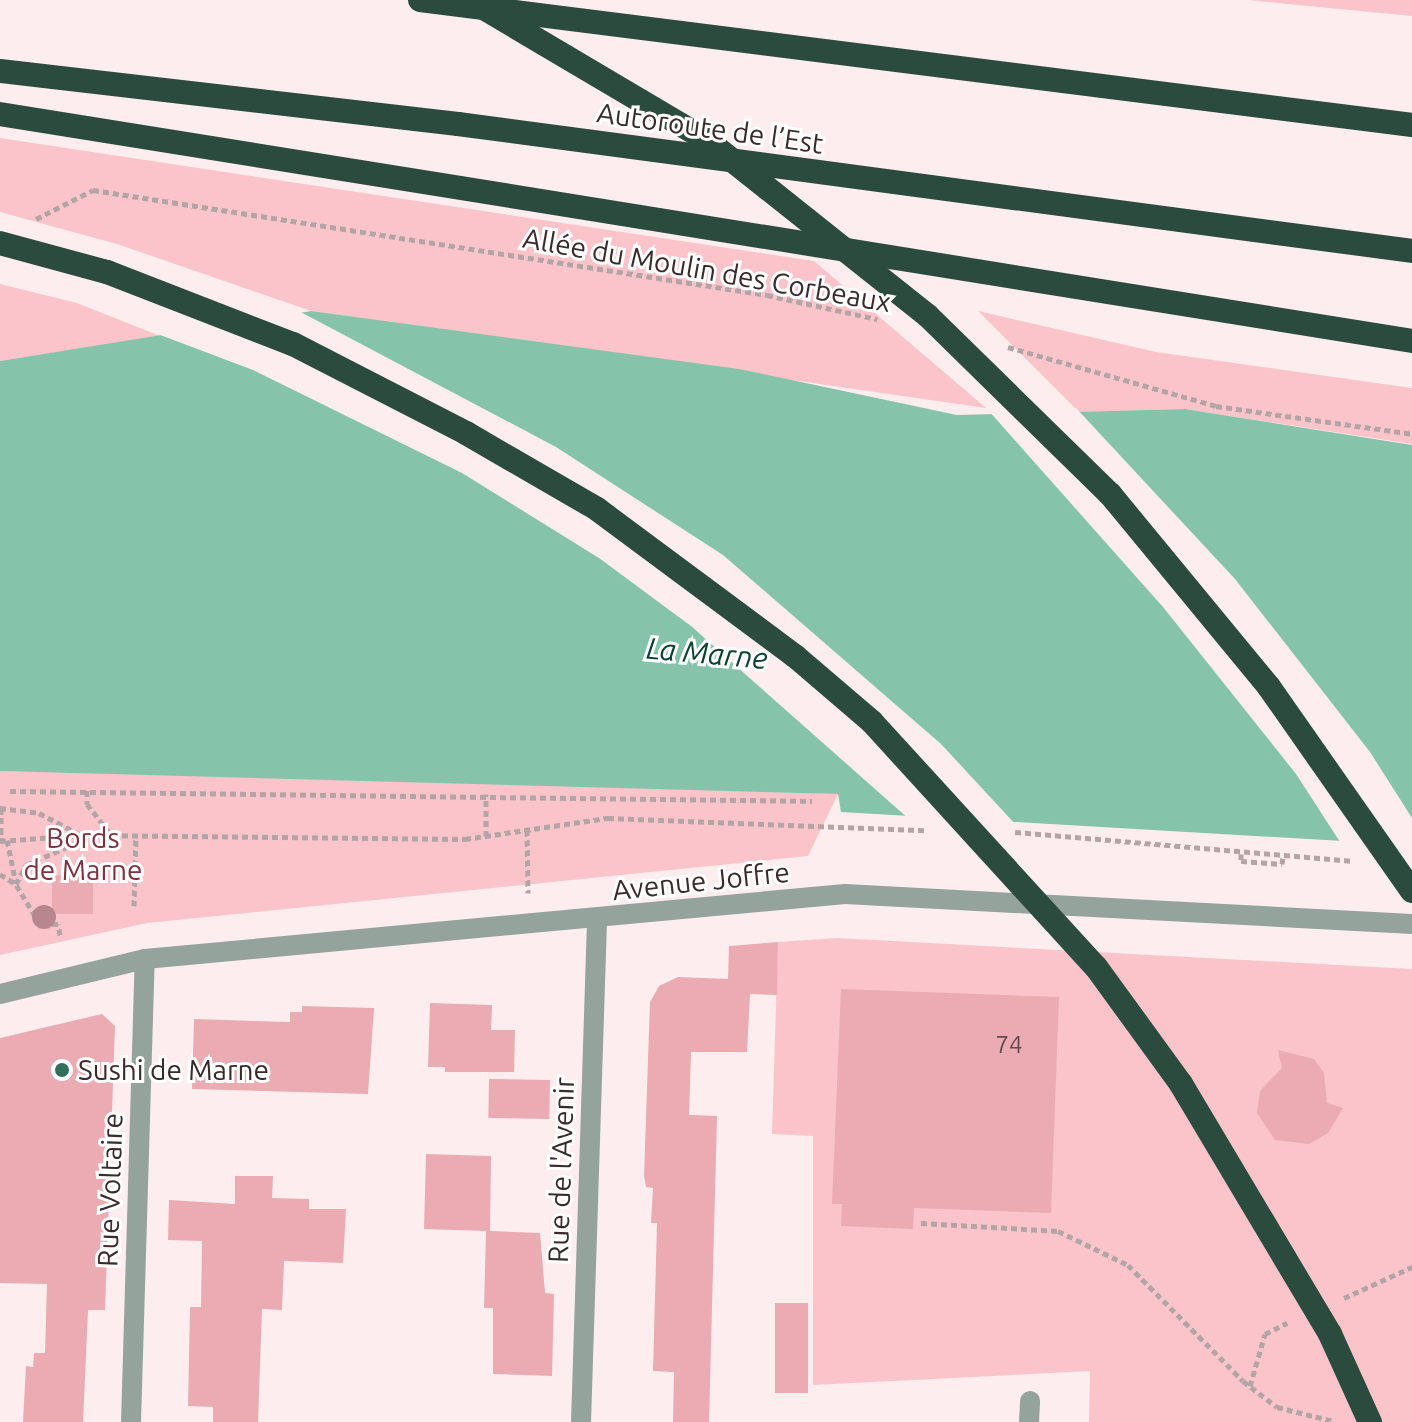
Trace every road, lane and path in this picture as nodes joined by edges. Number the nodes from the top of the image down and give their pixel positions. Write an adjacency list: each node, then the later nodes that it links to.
1 (420, 0): 5 (highway)
2 (470, 0): 29 (highway)
3 (0, 71): 8 (highway, Autoroute de l’Est)
4 (0, 114): 10 (highway)
5 (1412, 125)
6 (26, 224): 9 (path, Allée du Moulin des Corbeaux)
7 (0, 243): 42 (highway)
8 (1412, 251)
9 (891, 322)
10 (1412, 341)
11 (999, 346): 12 (path)
12 (1412, 434)
13 (87, 790): 14 (path); 15 (path); 20 (path)
14 (10, 791)
15 (486, 794): 16 (path); 22 (path)
16 (812, 801)
17 (0, 808): 18 (path); 23 (path)
18 (82, 835): 19 (path); 23 (path)
19 (93, 836): 20 (path); 27 (path)
20 (111, 836): 21 (path)
21 (136, 836): 22 (path); 30 (path)
22 (486, 836): 28 (path)
23 (3, 841): 27 (path)
24 (1241, 854): 25 (path)
25 (1283, 857)
26 (0, 874): 27 (path)
27 (16, 884): 33 (path)
28 (528, 889)
29 (1412, 891)
30 (134, 906)
31 (597, 920): 32 (street, Avenue Joffre); 34 (street, Avenue Joffre); 39 (street, Rue de l'Avenir)
32 (1412, 924)
33 (60, 935)
34 (145, 959): 35 (street, Avenue Joffre); 38 (street, Rue Voltaire)
35 (0, 994)
36 (921, 1223): 41 (path)
37 (1030, 1401): 40 (street)
38 (131, 1422)
39 (581, 1422)
40 (1029, 1422)
41 (1338, 1422)
42 (1370, 1422)

